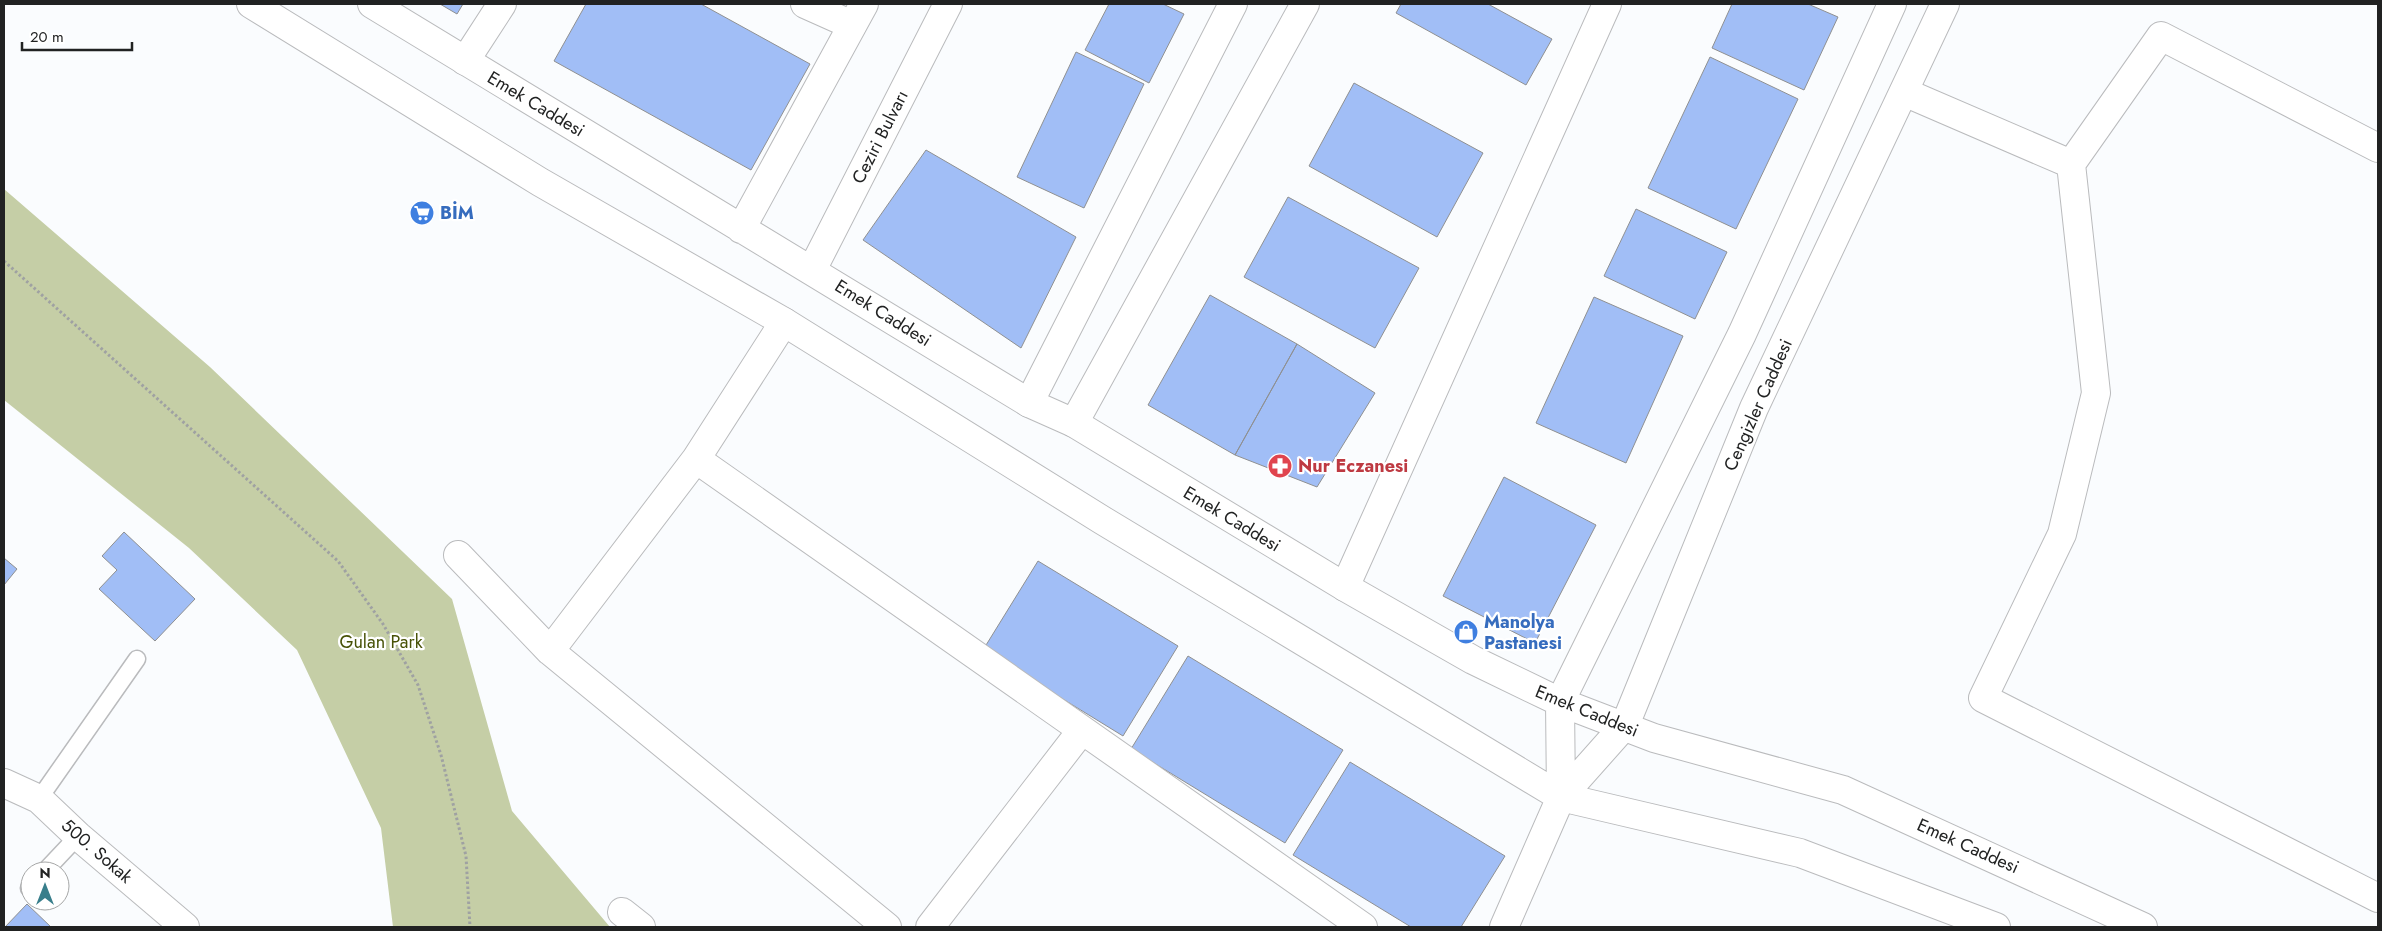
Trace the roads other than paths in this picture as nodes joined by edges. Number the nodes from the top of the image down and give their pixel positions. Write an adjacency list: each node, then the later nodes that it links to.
1 (250, 4): 18 (street)
2 (372, 4): 12 (street, Emek Caddesi)
3 (502, 4): 12 (street)
4 (805, 4): 11 (street)
5 (948, 4): 17 (street, Ceziri Bulvarı)
6 (1234, 4): 19 (street)
7 (1305, 4): 20 (street)
8 (1607, 4): 23 (street)
9 (1891, 4): 26 (street, Cengizler Caddesi)
10 (1945, 4): 13 (street, Cengizler Caddesi)
11 (858, 14): 16 (street)
12 (465, 62): 16 (street, Emek Caddesi)
13 (1904, 92): 15 (street); 27 (street, Cengizler Caddesi)
14 (2378, 148): 15 (street)
15 (2071, 164): 34 (street)
16 (741, 229): 17 (street, Emek Caddesi)
17 (812, 270): 19 (street, Emek Caddesi)
18 (784, 322): 21 (street); 30 (street)
19 (1029, 403): 20 (street, Emek Caddesi)
20 (1074, 424): 23 (street, Emek Caddesi)
21 (696, 459): 24 (street); 28 (street)
22 (458, 554): 24 (street)
23 (1345, 587): 26 (street, Emek Caddesi)
24 (550, 651): 36 (street)
25 (137, 659): 31 (lane)
26 (1560, 702): 27 (street, Emek Caddesi); 30 (street, Cengizler Caddesi)
27 (1625, 725): 30 (street, Cengizler Caddesi); 41 (street, Emek Caddesi)
28 (1082, 730): 37 (street); 38 (street)
29 (4, 783): 31 (street, 500. Sokak)
30 (1561, 797): 39 (street, Cengizler Caddesi); 40 (street)
31 (39, 799): 32 (street, 500. Sokak)
32 (78, 836): 33 (lane); 35 (street, 500. Sokak)
33 (54, 861)
34 (2378, 898)
35 (185, 927)
36 (887, 927)
37 (930, 927)
38 (1364, 927)
39 (1504, 927)
40 (1996, 927)
41 (2143, 927)

